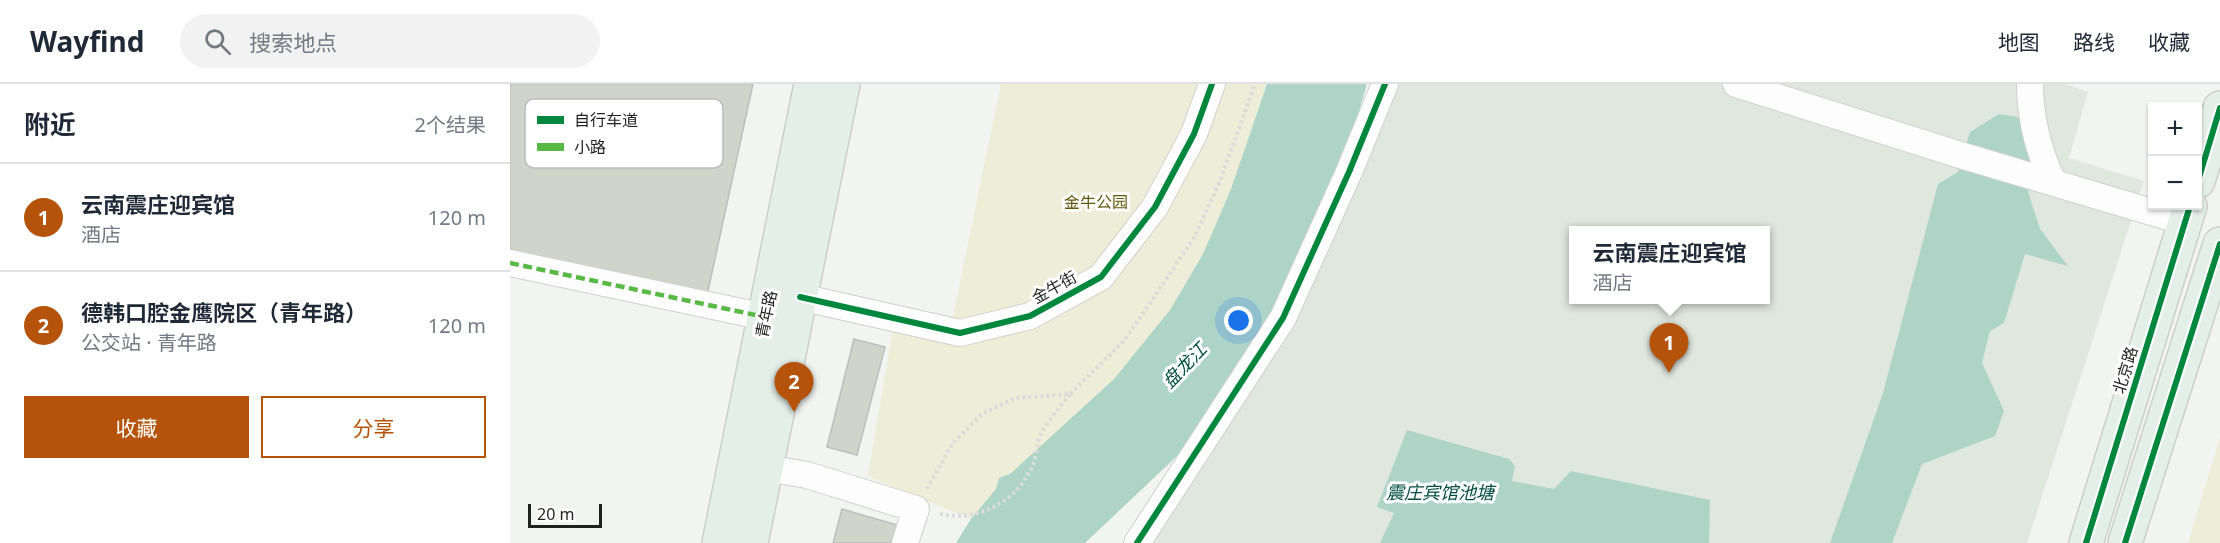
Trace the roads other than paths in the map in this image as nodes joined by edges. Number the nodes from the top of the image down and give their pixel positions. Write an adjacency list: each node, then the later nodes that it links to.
1 (811, 84): 14 (main road, 青年路)
2 (843, 84): 13 (main road, 青年路)
3 (1212, 84): 13 (street, 金牛街)
4 (1385, 84): 19 (street)
5 (1736, 84): 9 (street)
6 (2030, 84): 9 (street)
7 (2220, 108): 8 (main road)
8 (2202, 168)
9 (2044, 179): 10 (street)
10 (2187, 214): 20 (main road, 北京路)
11 (2220, 244): 21 (main road)
12 (510, 263): 14 (street)
13 (800, 297): 15 (main road, 青年路)
14 (765, 317): 16 (main road, 青年路)
15 (766, 468): 17 (main road, 青年路); 18 (street)
16 (719, 543)
17 (751, 543)
18 (905, 543)
19 (1137, 543)
20 (2086, 543)
21 (2125, 543)

